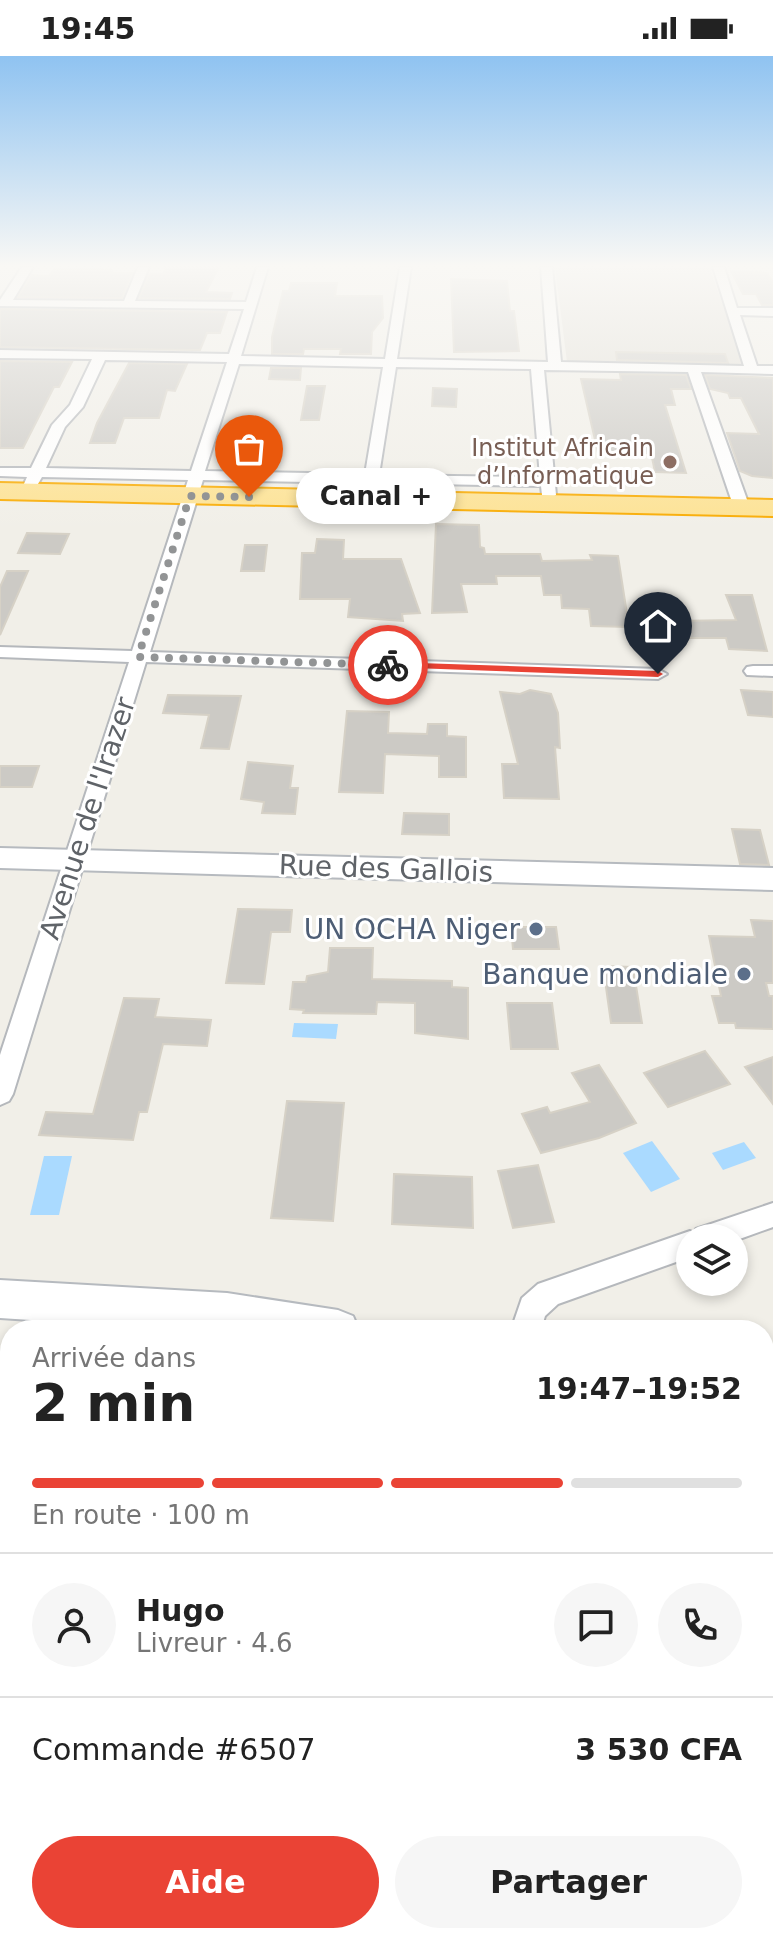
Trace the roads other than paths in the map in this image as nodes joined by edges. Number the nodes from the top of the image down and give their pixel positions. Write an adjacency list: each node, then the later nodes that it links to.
1 (55, 355): 6 (street)
2 (235, 355): 7 (street, Avenue de l'Irazer)
3 (392, 355): 8 (street)
4 (554, 355): 10 (street)
5 (747, 355): 12 (street)
6 (100, 356): 7 (street); 15 (street)
7 (234, 359): 8 (street); 16 (street, Avenue de l'Irazer)
8 (391, 363): 9 (street); 17 (street)
9 (537, 366): 10 (street); 19 (street)
10 (555, 366): 11 (street)
11 (693, 369): 12 (street); 20 (street)
12 (752, 370): 13 (street)
13 (773, 370)
14 (0, 472): 15 (street)
15 (32, 482): 16 (highway); 18 (highway)
16 (193, 485): 17 (highway); 23 (street, Avenue de l'Irazer)
17 (370, 489): 19 (highway)
18 (0, 491)
19 (549, 493): 20 (highway)
20 (742, 508): 21 (highway)
21 (773, 508)
22 (0, 652): 23 (street)
23 (138, 657): 26 (street); 28 (street, Avenue de l'Irazer)
24 (753, 671): 25 (street)
25 (773, 671)
26 (658, 674)
27 (0, 858): 28 (street, Rue des Gallois)
28 (74, 860): 29 (street, Rue des Gallois); 30 (street, Avenue de l'Irazer)
29 (773, 879)
30 (0, 1094)
31 (773, 1215): 32 (street)
32 (747, 1224)
33 (676, 1249): 36 (street)
34 (0, 1299): 35 (street)
35 (273, 1320)
36 (529, 1320)

